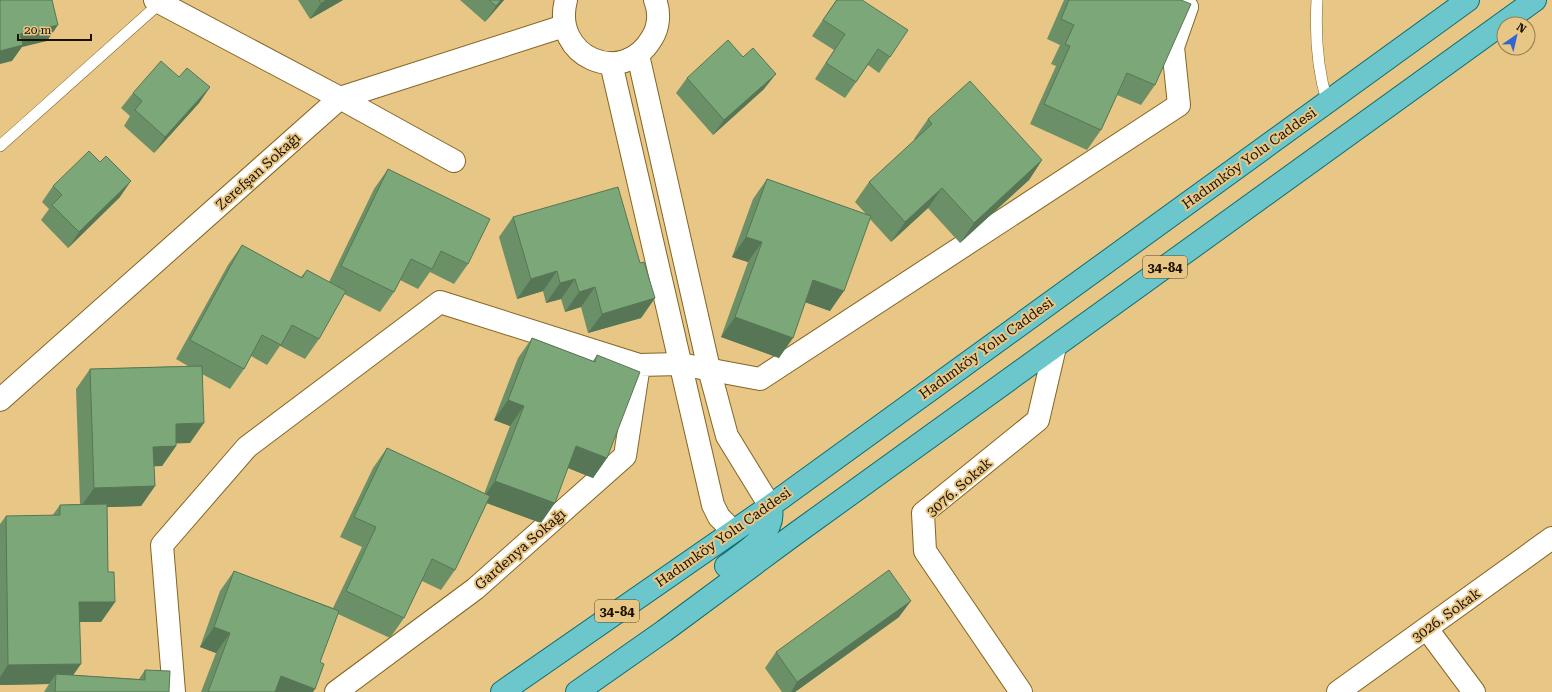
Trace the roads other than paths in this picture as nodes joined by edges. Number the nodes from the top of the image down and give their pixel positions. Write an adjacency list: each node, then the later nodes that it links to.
1 (566, 0): 8 (street)
2 (1178, 0): 18 (street)
3 (1317, 0): 12 (lane)
4 (1468, 0): 12 (main road, Hadımköy Yolu Caddesi / 34-84)
5 (1535, 0): 15 (main road, 34-84)
6 (157, 1): 11 (street); 13 (lane)
7 (662, 2): 9 (street)
8 (564, 26): 10 (street); 11 (street, Zerefşan Sokağı)
9 (638, 55): 10 (street); 18 (street)
10 (611, 63): 16 (street)
11 (340, 98): 14 (street); 19 (street, Zerefşan Sokağı)
12 (1327, 101): 20 (main road, Hadımköy Yolu Caddesi / 34-84)
13 (0, 146)
14 (454, 161)
15 (1055, 346): 22 (main road, 34-84); 31 (street, 3076. Sokak)
16 (680, 364): 17 (street); 18 (street); 21 (street)
17 (639, 365): 27 (street); 28 (street, Gardenya Sokağı)
18 (709, 369): 20 (street)
19 (0, 400)
20 (770, 506): 21 (main road, Hadımköy Yolu Caddesi / 34-84); 24 (main road)
21 (733, 531): 24 (main road); 29 (main road, Hadımköy Yolu Caddesi / 34-84)
22 (795, 534): 24 (main road); 26 (main road, 34-84)
23 (1552, 538): 25 (street, 3026. Sokak)
24 (756, 542): 26 (main road)
25 (1427, 629): 32 (street, 3026. Sokak); 33 (street)
26 (664, 631): 30 (main road, 34-84)
27 (174, 692)
28 (336, 692)
29 (502, 692)
30 (577, 692)
31 (1021, 692)
32 (1338, 692)
33 (1474, 692)

